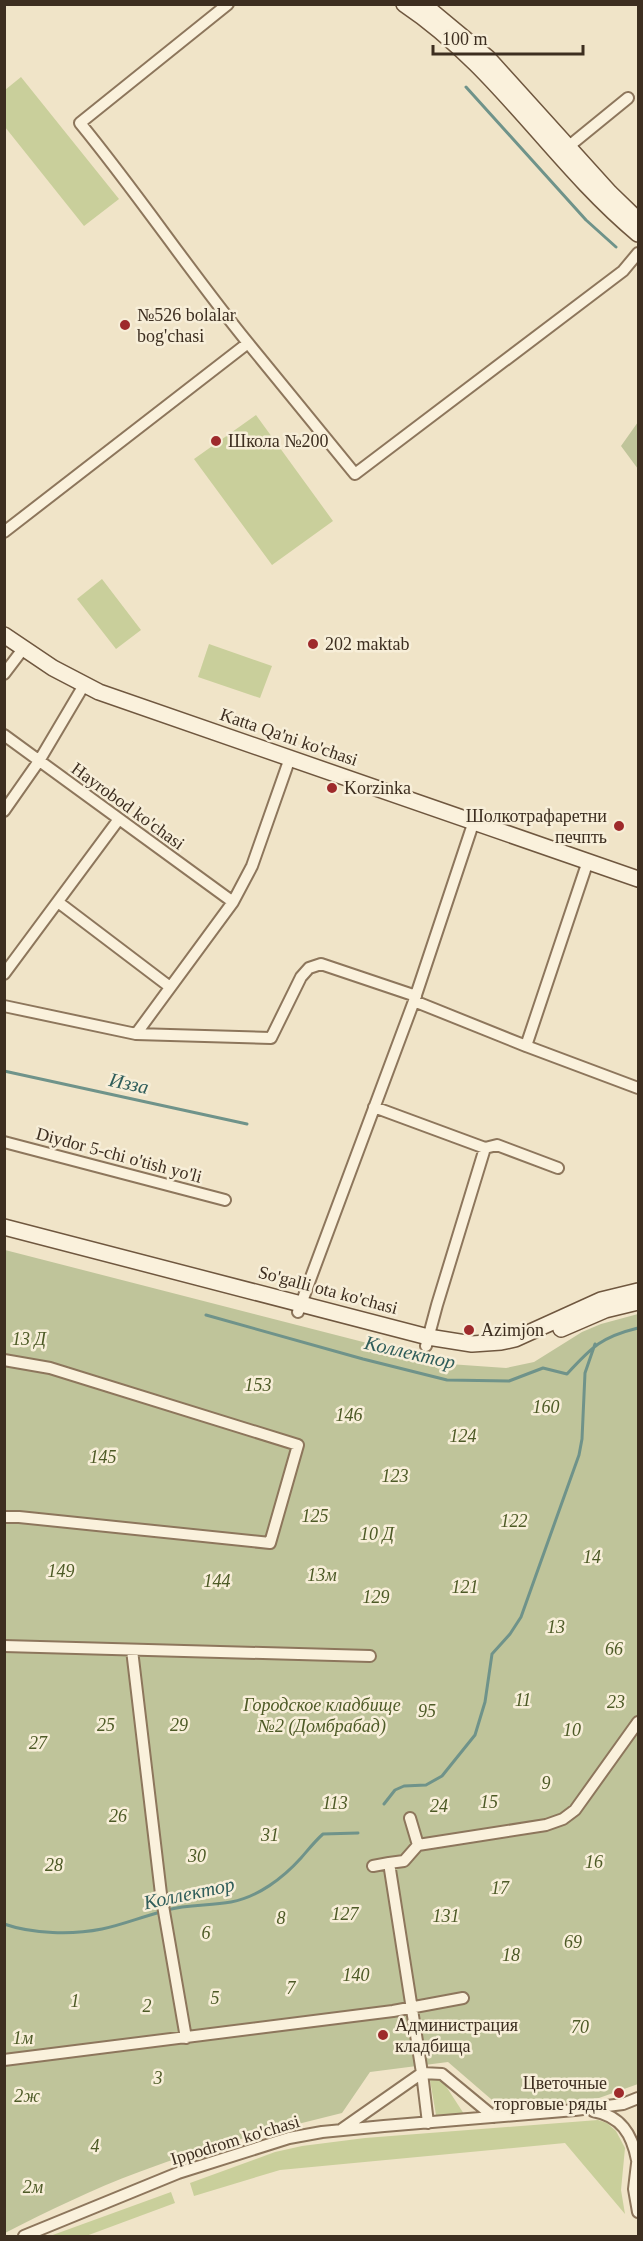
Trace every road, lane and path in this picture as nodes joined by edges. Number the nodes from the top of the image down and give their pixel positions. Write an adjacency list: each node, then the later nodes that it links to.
1 (228, 4): 9 (street)
2 (404, 4): 5 (main road)
3 (423, 4): 5 (main road)
4 (628, 98): 5 (street)
5 (563, 151): 6 (main road); 7 (main road)
6 (639, 220)
7 (639, 234)
8 (639, 253): 9 (street)
9 (248, 343): 10 (street)
10 (4, 532)
11 (4, 635): 12 (main road, Katta Qa'ni ko'chasi)
12 (23, 649): 13 (street); 14 (main road, Katta Qa'ni ko'chasi)
13 (4, 674)
14 (84, 686): 16 (main road, Katta Qa'ni ko'chasi); 17 (street)
15 (4, 735): 17 (street, Hayrobod ko'chasi)
16 (290, 758): 20 (main road, Katta Qa'ni ko'chasi); 24 (street)
17 (39, 761): 18 (street); 19 (street, Hayrobod ko'chasi)
18 (4, 811)
19 (119, 819): 23 (street); 24 (street, Hayrobod ko'chasi)
20 (474, 821): 21 (main road, Katta Qa'ni ko'chasi); 27 (street)
21 (588, 861): 22 (main road, Katta Qa'ni ko'chasi); 30 (street)
22 (639, 879)
23 (58, 902): 25 (street); 26 (street)
24 (233, 902): 26 (street)
25 (4, 974)
26 (170, 987): 29 (street)
27 (415, 998): 29 (street); 30 (street); 32 (street)
28 (4, 1006): 29 (street)
29 (136, 1034)
30 (526, 1046): 31 (street)
31 (639, 1088)
32 (374, 1107): 34 (street); 41 (street)
33 (4, 1142): 36 (street, Diydor 5-chi o'tish yo'li)
34 (485, 1148): 35 (street); 42 (street)
35 (558, 1168)
36 (225, 1200)
37 (4, 1227): 41 (main road, So'galli ota ko'chasi)
38 (4, 1237): 41 (main road, So'galli ota ko'chasi)
39 (639, 1291): 42 (main road, So'galli ota ko'chasi)
40 (639, 1302): 42 (main road, So'galli ota ko'chasi)
41 (300, 1308): 42 (main road, So'galli ota ko'chasi)
42 (427, 1342)
43 (4, 1360): 44 (street)
44 (4, 1517)
45 (4, 1647): 46 (street)
46 (132, 1650): 47 (street); 55 (street)
47 (370, 1656)
48 (639, 1722): 50 (street)
49 (410, 1818): 50 (street)
50 (418, 1845): 51 (street)
51 (389, 1863): 52 (street); 54 (street)
52 (373, 1866)
53 (463, 1998): 54 (street)
54 (412, 2007): 55 (street); 57 (street)
55 (186, 2038): 56 (street)
56 (4, 2060)
57 (422, 2073): 60 (street); 61 (street); 62 (street)
58 (639, 2098): 59 (street, Ippodrom ko'chasi)
59 (575, 2110): 60 (street, Ippodrom ko'chasi); 63 (street, Ippodrom ko'chasi)
60 (494, 2117): 61 (street, Ippodrom ko'chasi)
61 (428, 2123): 62 (street, Ippodrom ko'chasi)
62 (341, 2130): 65 (street, Ippodrom ko'chasi)
63 (638, 2157): 64 (street)
64 (639, 2212)
65 (24, 2236)

